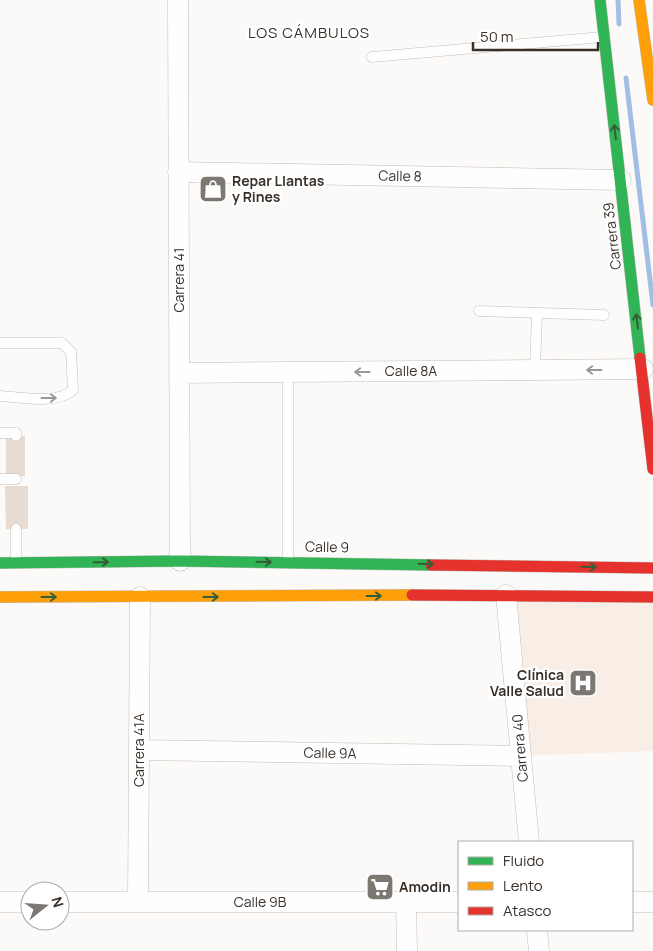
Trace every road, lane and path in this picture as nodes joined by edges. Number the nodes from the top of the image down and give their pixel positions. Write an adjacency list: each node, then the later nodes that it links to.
1 (178, 0): 11 (street, Carrera 41)
2 (600, 0): 5 (main road, Carrera 39)
3 (639, 0): 4 (main road)
4 (643, 27): 6 (main road); 10 (main road)
5 (604, 37): 8 (lane); 9 (main road, Carrera 39)
6 (631, 39)
7 (619, 51): 9 (main road)
8 (372, 56)
9 (607, 63): 12 (main road, Carrera 39, one-way to 9)
10 (653, 100)
11 (178, 172): 12 (street, Calle 8); 20 (street, Carrera 41)
12 (620, 180): 17 (main road, Carrera 39, one-way to 12)
13 (479, 311): 14 (lane)
14 (537, 313): 15 (lane); 18 (lane)
15 (604, 315)
16 (0, 343): 21 (lane, one-way to 16)
17 (643, 369): 18 (street, Calle 8A, one-way to 18); 24 (main road, Carrera 39)
18 (536, 370): 19 (street, Calle 8A, one-way to 19)
19 (288, 372): 20 (street, Calle 8A); 29 (lane)
20 (179, 373): 28 (street, Carrera 41)
21 (0, 396)
22 (0, 432): 23 (lane)
23 (16, 436)
24 (653, 469)
25 (0, 479): 26 (lane)
26 (16, 480)
27 (16, 529): 31 (lane)
28 (180, 561): 29 (main road, Calle 9, one-way to 29); 31 (main road, Calle 9, one-way to 28)
29 (288, 562): 32 (main road, Calle 9, one-way to 32)
30 (0, 563): 31 (main road, Calle 9)
31 (16, 563)
32 (653, 568)
33 (506, 595): 35 (main road, one-way to 33); 36 (main road); 38 (street, Carrera 40)
34 (0, 597): 35 (main road, one-way to 35)
35 (140, 597): 37 (street, Carrera 41A)
36 (653, 597)
37 (139, 750): 38 (street, Calle 9A); 43 (street, Carrera 41A)
38 (521, 756): 39 (street, Carrera 40)
39 (529, 841)
40 (0, 902): 41 (street)
41 (20, 902)
42 (70, 902): 43 (street, Calle 9B)
43 (138, 902): 44 (street, Calle 9B)
44 (406, 902): 45 (street, Calle 9B); 49 (street)
45 (458, 902)
46 (633, 902): 47 (street)
47 (653, 902)
48 (537, 931): 50 (street)
49 (407, 951)
50 (539, 951)

